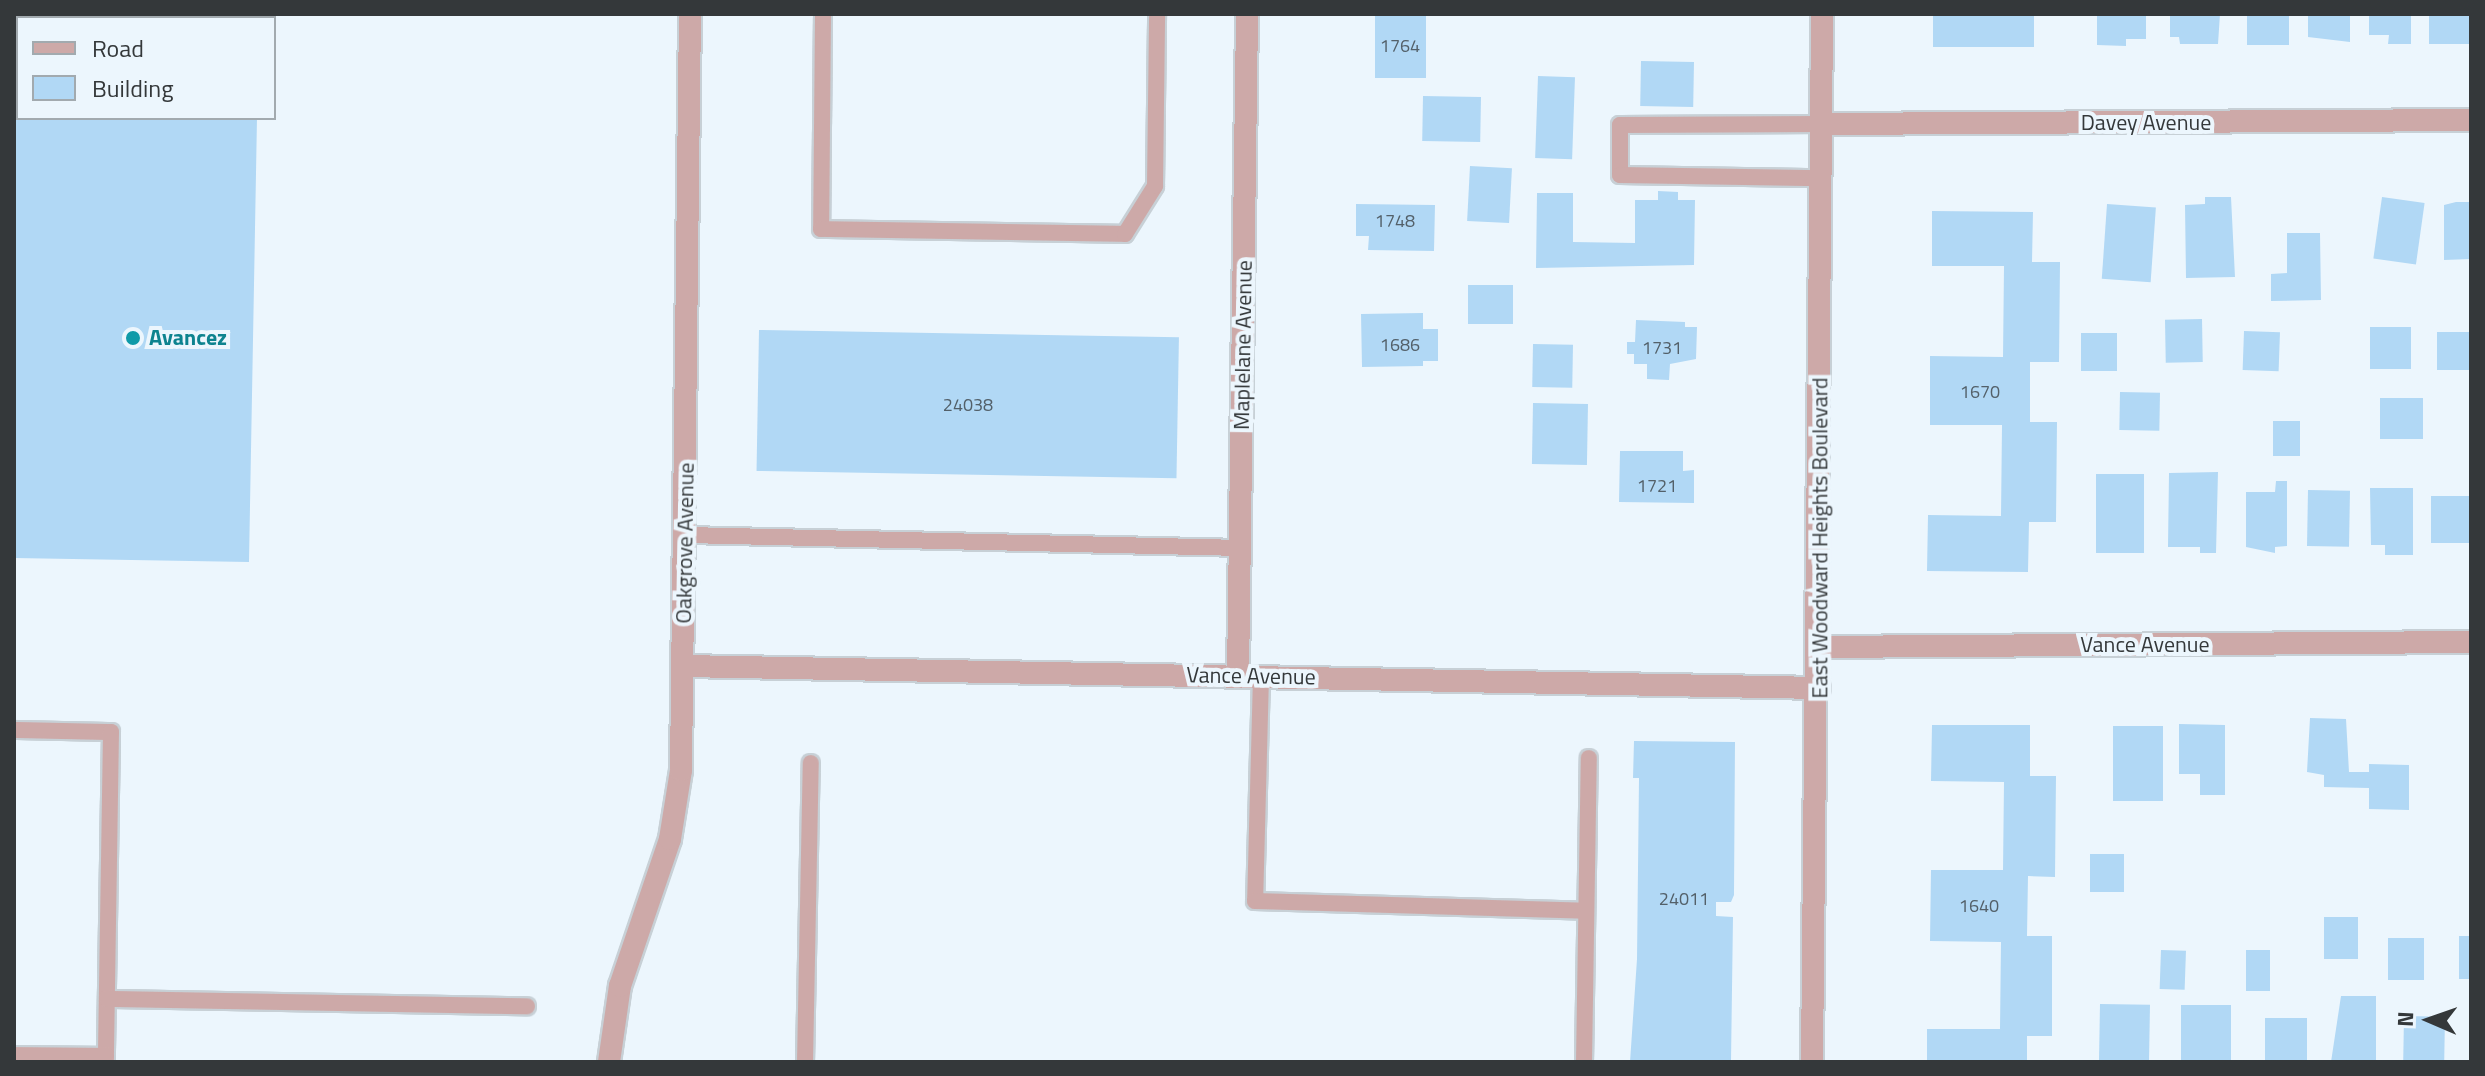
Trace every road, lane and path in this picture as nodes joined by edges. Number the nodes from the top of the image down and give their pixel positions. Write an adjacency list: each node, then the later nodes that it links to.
1 (690, 14): 9 (street, Oakgrove Avenue)
2 (823, 14): 3 (lane)
3 (1157, 14)
4 (1247, 14): 10 (street, Maplelane Avenue)
5 (1822, 14): 7 (street, East Woodward Heights Boulevard)
6 (2471, 120): 7 (street, Davey Avenue)
7 (1822, 124): 8 (street, East Woodward Heights Boulevard); 8 (lane)
8 (1822, 178): 12 (street, East Woodward Heights Boulevard)
9 (686, 535): 10 (lane); 13 (street, Oakgrove Avenue)
10 (1241, 548): 14 (street, Maplelane Avenue)
11 (2471, 642): 12 (street, Vance Avenue)
12 (1819, 647): 16 (street, East Woodward Heights Boulevard)
13 (684, 666): 14 (street, Vance Avenue); 25 (street, Oakgrove Avenue)
14 (1238, 676): 15 (street, Vance Avenue)
15 (1261, 676): 16 (street, Vance Avenue); 20 (lane)
16 (1819, 688): 28 (street, East Woodward Heights Boulevard)
17 (14, 730): 21 (lane)
18 (1589, 758): 20 (lane)
19 (811, 763): 26 (lane)
20 (1586, 911): 27 (lane)
21 (107, 999): 22 (lane); 24 (lane)
22 (527, 1006)
23 (14, 1055): 24 (lane)
24 (106, 1059)
25 (609, 1062)
26 (805, 1062)
27 (1584, 1062)
28 (1812, 1062)

